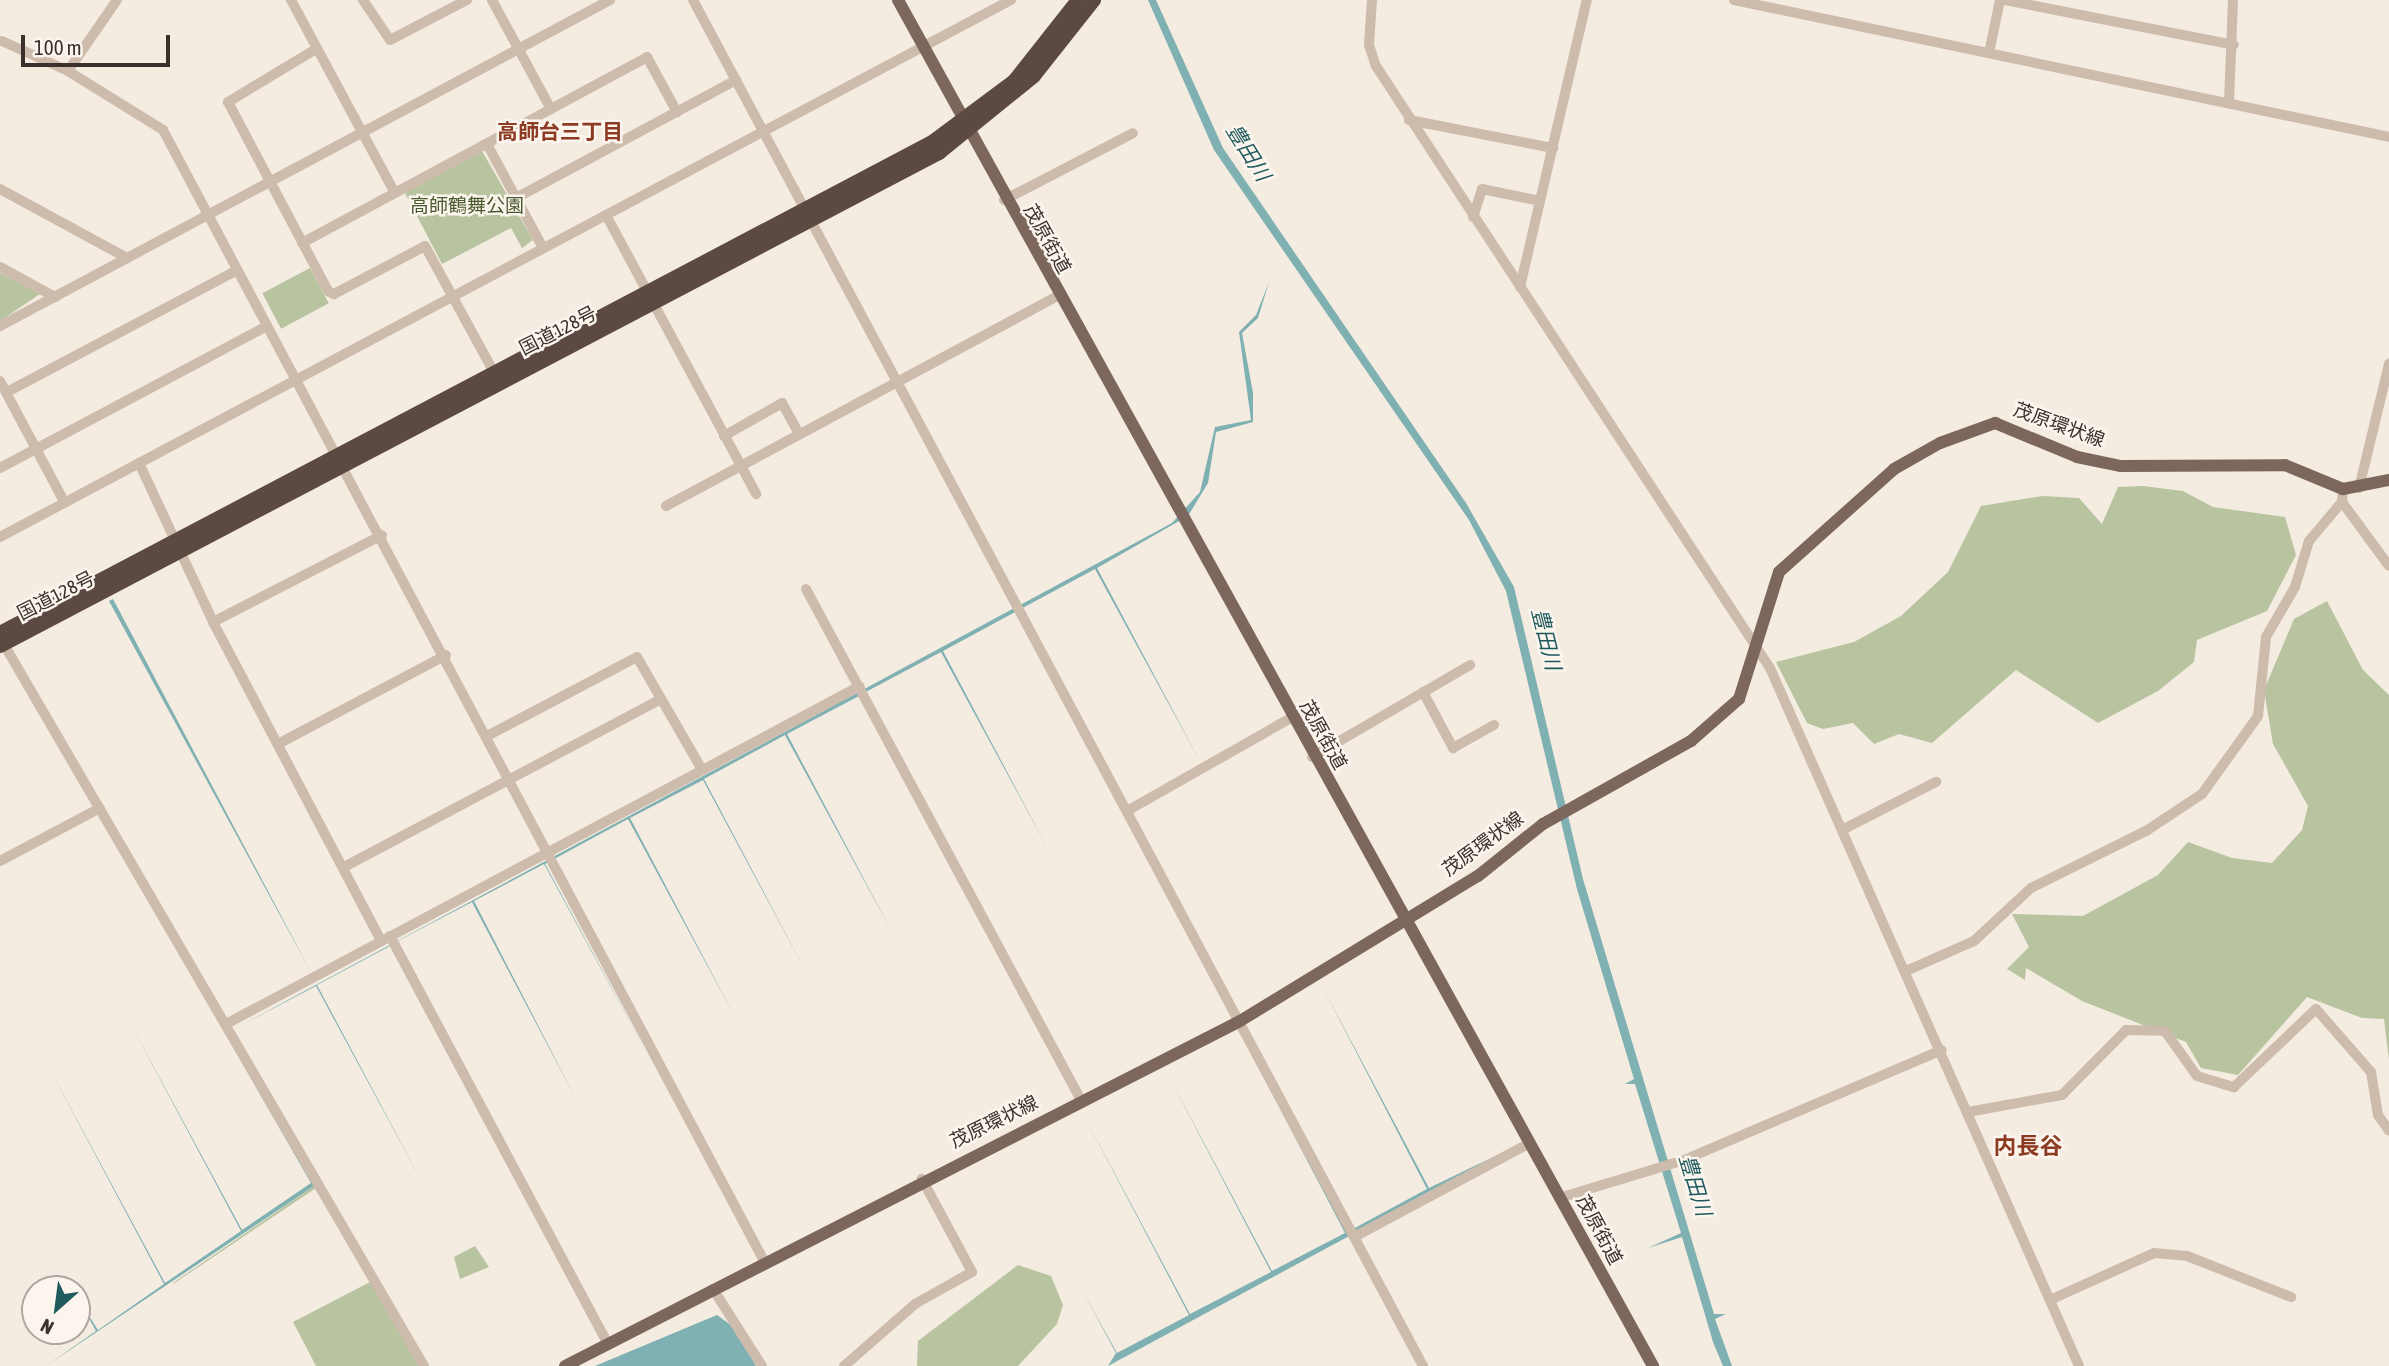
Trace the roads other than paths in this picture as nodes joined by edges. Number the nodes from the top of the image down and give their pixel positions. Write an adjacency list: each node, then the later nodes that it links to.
1 (117, 0): 24 (street)
2 (291, 0): 21 (street)
3 (363, 0): 4 (street)
4 (467, 0)
5 (492, 0): 22 (street)
6 (610, 0): 22 (street)
7 (693, 0): 25 (street)
8 (898, 0): 19 (main road, 茂原街道)
9 (1011, 0): 19 (street)
10 (1078, 0): 30 (highway, 国道128号)
11 (1094, 0): 30 (highway, 国道128号)
12 (1372, 0): 29 (street)
13 (1587, 0): 36 (street)
14 (1739, 0): 23 (street)
15 (2000, 0): 23 (street)
16 (2006, 0): 20 (street)
17 (2233, 0): 20 (street)
18 (2, 41): 24 (street)
19 (922, 45): 30 (main road, 茂原街道); 31 (street)
20 (2234, 46): 26 (street)
21 (316, 49): 32 (street); 37 (street)
22 (519, 49): 27 (street); 32 (street)
23 (1989, 53): 26 (street)
24 (68, 71): 44 (street)
25 (736, 80): 28 (street); 31 (street)
26 (2229, 103): 34 (street)
27 (551, 109): 28 (street); 35 (street)
28 (677, 112): 40 (street)
29 (1409, 120): 36 (street); 46 (street)
30 (964, 128): 41 (main road, 茂原街道); 43 (highway, 国道128号)
31 (763, 130): 43 (street); 45 (street)
32 (362, 133): 37 (street); 39 (street)
33 (1133, 133): 41 (street)
34 (2389, 137)
35 (487, 144): 39 (street); 40 (street)
36 (1553, 148): 42 (street)
37 (268, 183): 44 (street); 47 (street)
38 (0, 189): 49 (street)
39 (395, 193): 47 (street)
40 (516, 198): 48 (street)
41 (1004, 201): 54 (main road, 茂原街道)
42 (1540, 201): 46 (street); 52 (street)
43 (808, 214): 56 (highway, 国道128号); 63 (street)
44 (210, 215): 49 (street); 51 (street)
45 (606, 215): 48 (street); 56 (street)
46 (1473, 217): 52 (street)
47 (302, 243): 53 (street)
48 (543, 248): 53 (street)
49 (127, 258): 55 (street)
50 (0, 267): 55 (street)
51 (237, 270): 58 (street); 64 (street)
52 (1520, 287): 86 (street)
53 (452, 296): 60 (street); 61 (street)
54 (1057, 296): 63 (street); 92 (main road, 茂原街道)
55 (54, 297): 57 (street)
56 (651, 297): 60 (highway, 国道128号); 66 (street)
57 (0, 326)
58 (267, 326): 61 (street); 67 (street)
59 (2389, 365): 73 (street)
60 (497, 377): 68 (highway, 国道128号)
61 (294, 380): 68 (street); 69 (street)
62 (0, 381): 64 (street)
63 (898, 382): 65 (street); 101 (street)
64 (7, 392): 67 (street)
65 (799, 433): 66 (street); 70 (street)
66 (724, 436): 70 (street)
67 (36, 449): 71 (street); 77 (street)
68 (339, 460): 79 (street); 81 (highway, 国道128号)
69 (139, 463): 77 (street); 81 (street)
70 (740, 465): 75 (street); 78 (street)
71 (0, 468)
72 (2389, 480): 73 (main road, 茂原環状線)
73 (2359, 488): 74 (main road, 茂原環状線)
74 (2343, 489): 76 (street); 86 (main road, 茂原環状線)
75 (755, 494)
76 (2342, 502): 82 (street); 108 (street)
77 (65, 503): 80 (street)
78 (666, 506)
79 (382, 535): 84 (street); 87 (street)
80 (0, 537)
81 (179, 547): 84 (street); 85 (highway, 国道128号)
82 (2389, 566)
83 (806, 589): 89 (street)
84 (214, 622): 95 (street)
85 (1, 640): 100 (street)
86 (1756, 645): 102 (street); 106 (main road, 茂原環状線)
87 (446, 654): 94 (street); 95 (street)
88 (1470, 665): 90 (street)
89 (860, 686): 97 (street); 112 (street)
90 (1423, 692): 93 (street); 96 (street)
91 (660, 700): 94 (street); 97 (street); 98 (street)
92 (1291, 718): 96 (main road, 茂原街道); 101 (street)
93 (1494, 725)
94 (489, 735): 98 (street)
95 (278, 744): 105 (street)
96 (1312, 757): 106 (main road, 茂原街道)
97 (701, 768): 103 (street)
98 (511, 779): 103 (street); 105 (street)
99 (1936, 782): 102 (street)
100 (100, 808): 104 (street); 110 (street)
101 (1127, 811): 109 (street)
102 (1842, 830): 108 (street)
103 (547, 850): 107 (street); 119 (street)
104 (0, 862)
105 (344, 867): 107 (street)
106 (1405, 919): 109 (main road, 茂原環状線); 115 (main road, 茂原街道)
107 (386, 938): 110 (street); 123 (street)
108 (1906, 971): 111 (street)
109 (1240, 1021): 112 (main road, 茂原環状線); 118 (street)
110 (226, 1024): 124 (street)
111 (1942, 1050): 113 (street); 117 (street)
112 (1082, 1101): 116 (main road, 茂原環状線)
113 (1968, 1112): 114 (street); 122 (street)
114 (2389, 1131)
115 (1528, 1144): 117 (main road, 茂原街道); 118 (street)
116 (922, 1179): 119 (main road, 茂原環状線); 127 (street)
117 (1559, 1198): 129 (main road, 茂原街道)
118 (1354, 1237): 128 (street)
119 (764, 1261): 120 (main road, 茂原環状線)
120 (713, 1289): 123 (main road, 茂原環状線); 126 (street)
121 (2291, 1297): 122 (street)
122 (2050, 1300): 130 (street)
123 (608, 1344): 125 (main road, 茂原環状線)
124 (424, 1366)
125 (565, 1366)
126 (762, 1366)
127 (844, 1366)
128 (1423, 1366)
129 (1653, 1366)
130 (2079, 1366)

